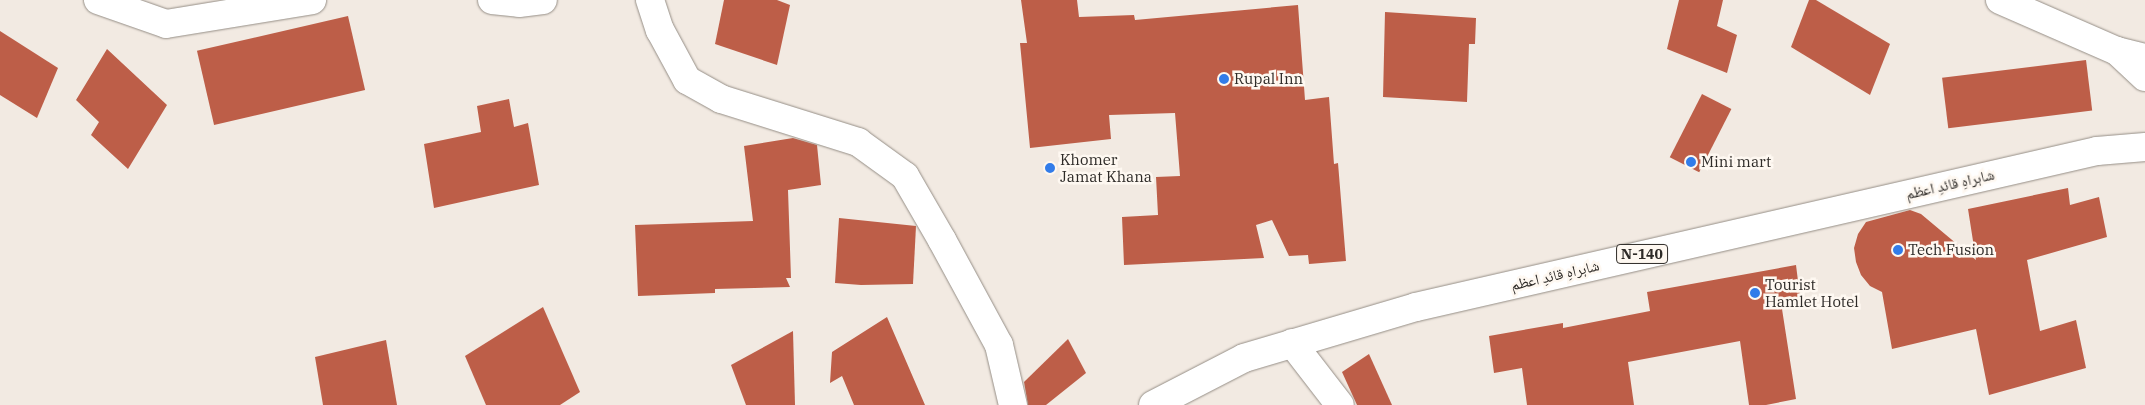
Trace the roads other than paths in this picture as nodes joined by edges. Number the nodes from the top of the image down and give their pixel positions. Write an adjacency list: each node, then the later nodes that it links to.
1 (98, 0): 2 (main road)
2 (312, 0)
3 (492, 0): 4 (main road)
4 (544, 0)
5 (650, 0): 12 (main road)
6 (2000, 0): 7 (main road)
7 (2118, 51): 8 (main road); 9 (main road)
8 (2145, 58)
9 (2145, 77)
10 (2145, 147): 11 (main road, شاہراہِ قائدِ اعظم / N-140)
11 (1292, 343): 13 (main road, شاہراہِ قائدِ اعظم / N-140); 14 (main road)
12 (1013, 405)
13 (1153, 405)
14 (1340, 405)

